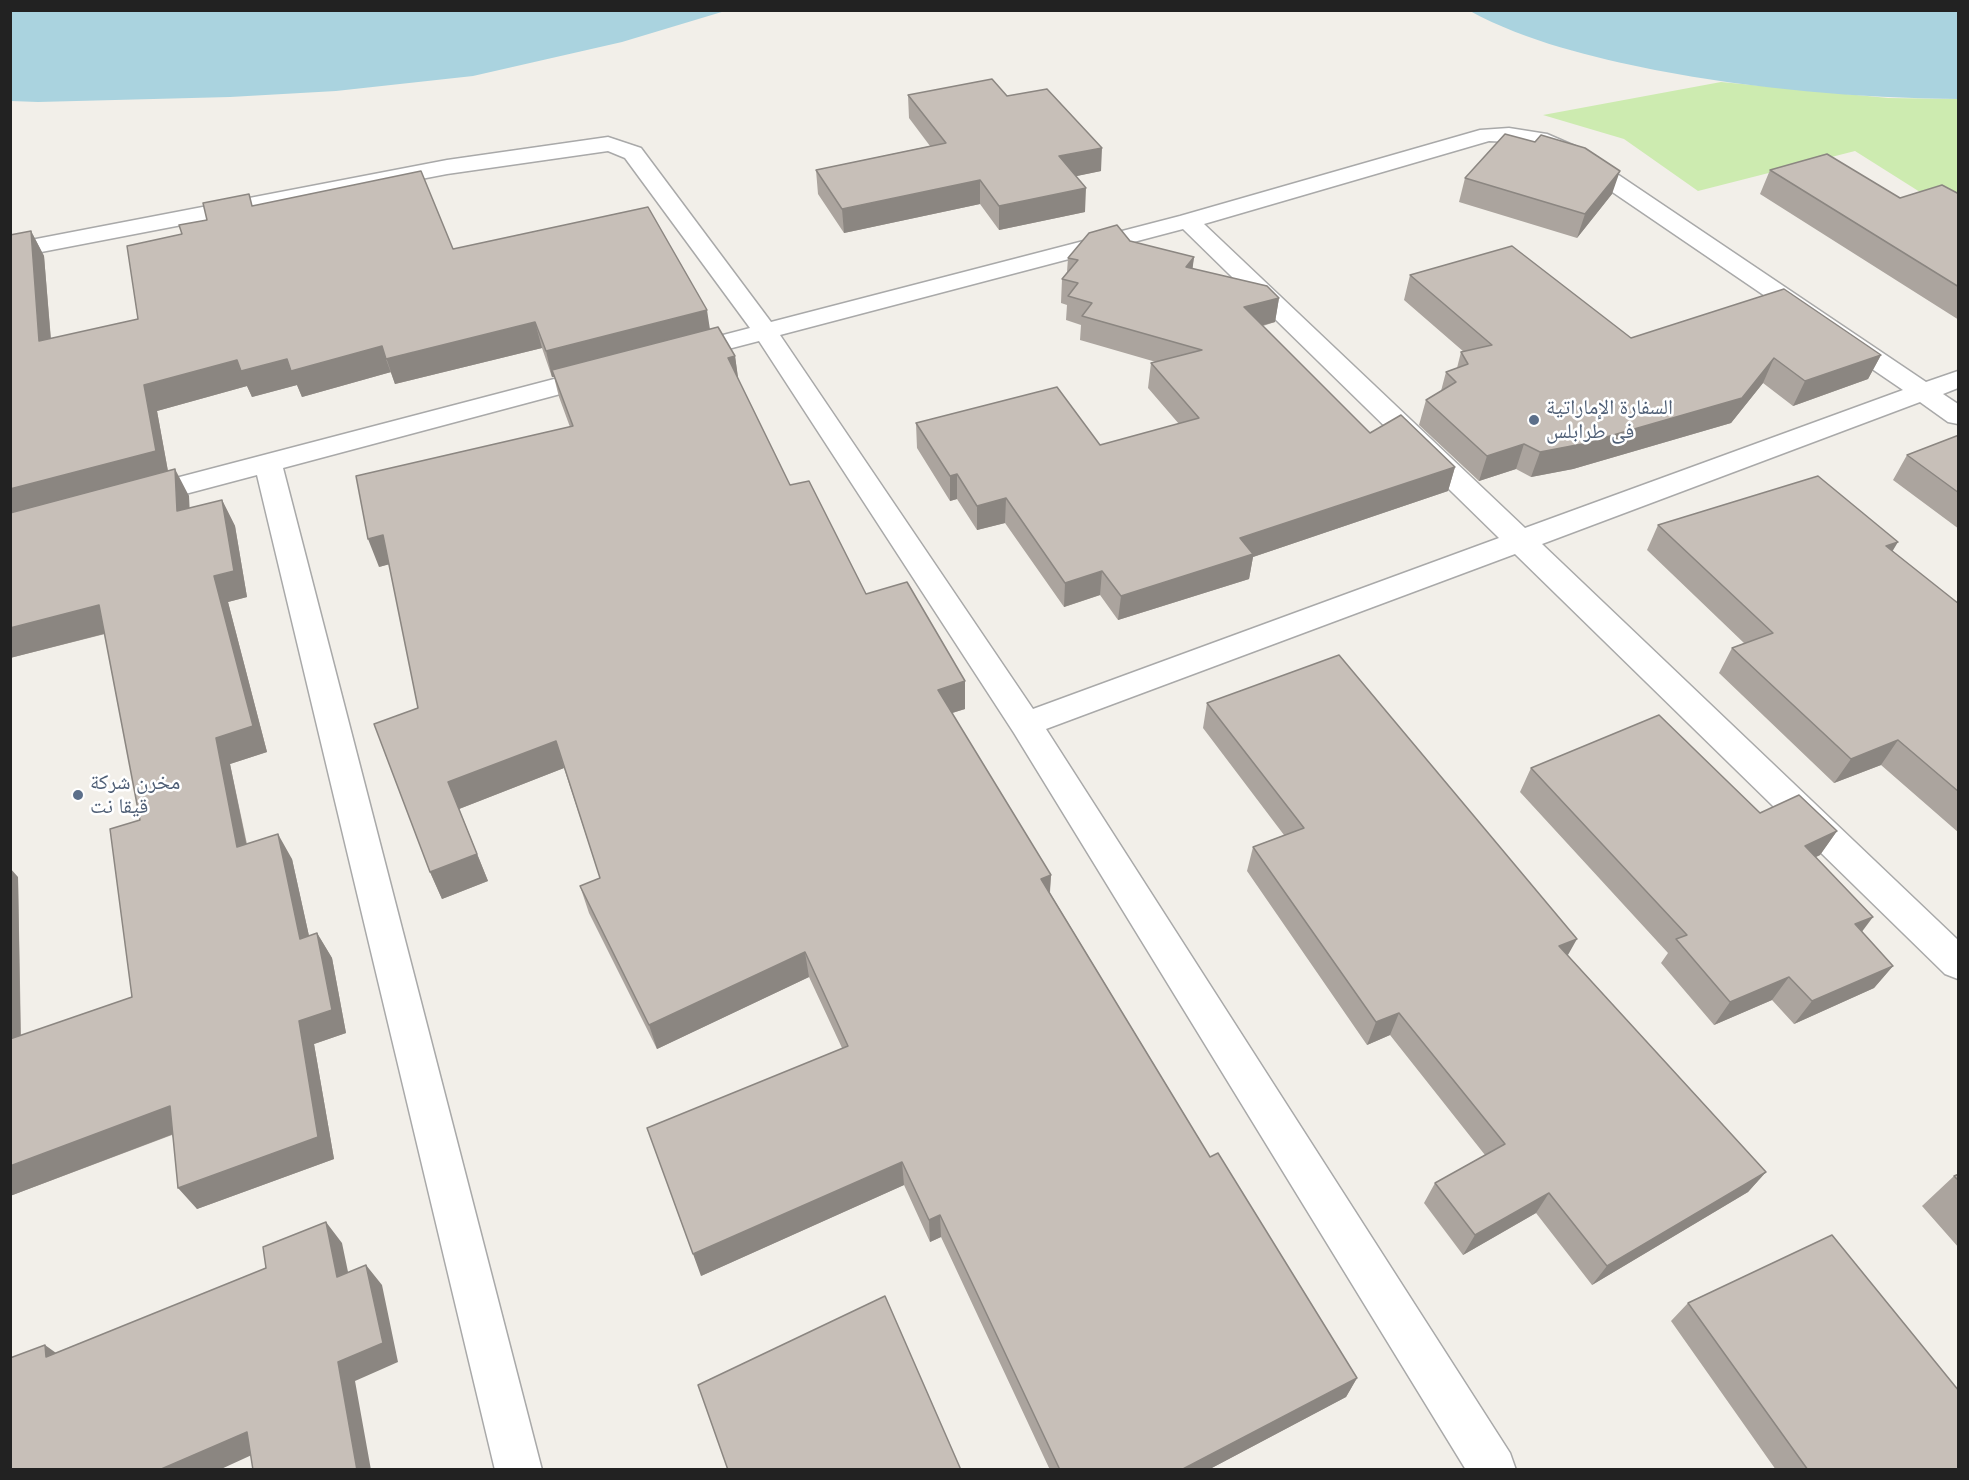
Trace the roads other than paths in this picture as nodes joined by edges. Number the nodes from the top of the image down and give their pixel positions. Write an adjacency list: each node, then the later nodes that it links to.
1 (1188, 221): 3 (street); 7 (street); 11 (street)
2 (10, 250): 3 (street)
3 (765, 331): 4 (street); 12 (street)
4 (661, 359)
5 (626, 368): 9 (street)
6 (1959, 379): 7 (street)
7 (1924, 392): 8 (street); 11 (street)
8 (1959, 416)
9 (268, 464): 10 (street); 14 (street)
10 (123, 502)
11 (1520, 540): 12 (street); 13 (street)
12 (1026, 724): 15 (street)
13 (1959, 963)
14 (519, 1470)
15 (1493, 1470)

